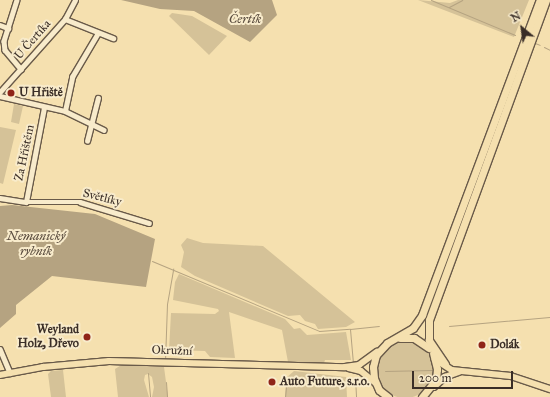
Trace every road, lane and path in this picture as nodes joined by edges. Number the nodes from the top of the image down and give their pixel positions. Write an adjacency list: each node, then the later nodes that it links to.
1 (17, 0): 7 (street)
2 (75, 0): 5 (street, U Čertíka)
3 (540, 0): 9 (highway)
4 (546, 0): 9 (highway)
5 (65, 19): 8 (street, U Čertíka); 14 (street, U Čertíka)
6 (0, 25): 7 (street)
7 (8, 28): 11 (street)
8 (98, 33): 10 (street, U Čertíka); 19 (street)
9 (531, 33): 12 (highway)
10 (113, 38)
11 (5, 50): 13 (street); 14 (street)
12 (524, 52): 26 (highway); 27 (highway)
13 (0, 53)
14 (20, 69): 15 (street, U Čertíka)
15 (0, 92)
16 (0, 96): 18 (street)
17 (98, 98): 20 (street)
18 (44, 108): 19 (street); 24 (street, Za Hřištěm)
19 (65, 111): 20 (street)
20 (92, 123): 21 (street); 22 (street)
21 (104, 130)
22 (88, 141)
23 (0, 198): 24 (street)
24 (26, 202): 25 (street, Světlíky)
25 (149, 223)
26 (448, 264): 28 (highway); 32 (highway)
27 (396, 338): 28 (highway); 30 (highway)
28 (429, 348): 31 (highway)
29 (0, 349): 36 (street)
30 (379, 351): 33 (main road, Okružní); 38 (highway)
31 (436, 359): 34 (main road); 40 (highway)
32 (446, 364): 35 (main road)
33 (345, 367): 36 (main road, Okružní); 38 (main road, Okružní)
34 (461, 372): 35 (main road); 40 (main road)
35 (475, 372): 39 (main road)
36 (10, 373): 37 (main road, Okružní)
37 (0, 375)
38 (378, 386): 41 (highway); 42 (highway)
39 (550, 389)
40 (431, 390): 43 (highway)
41 (382, 397)
42 (388, 397)
43 (422, 397)

